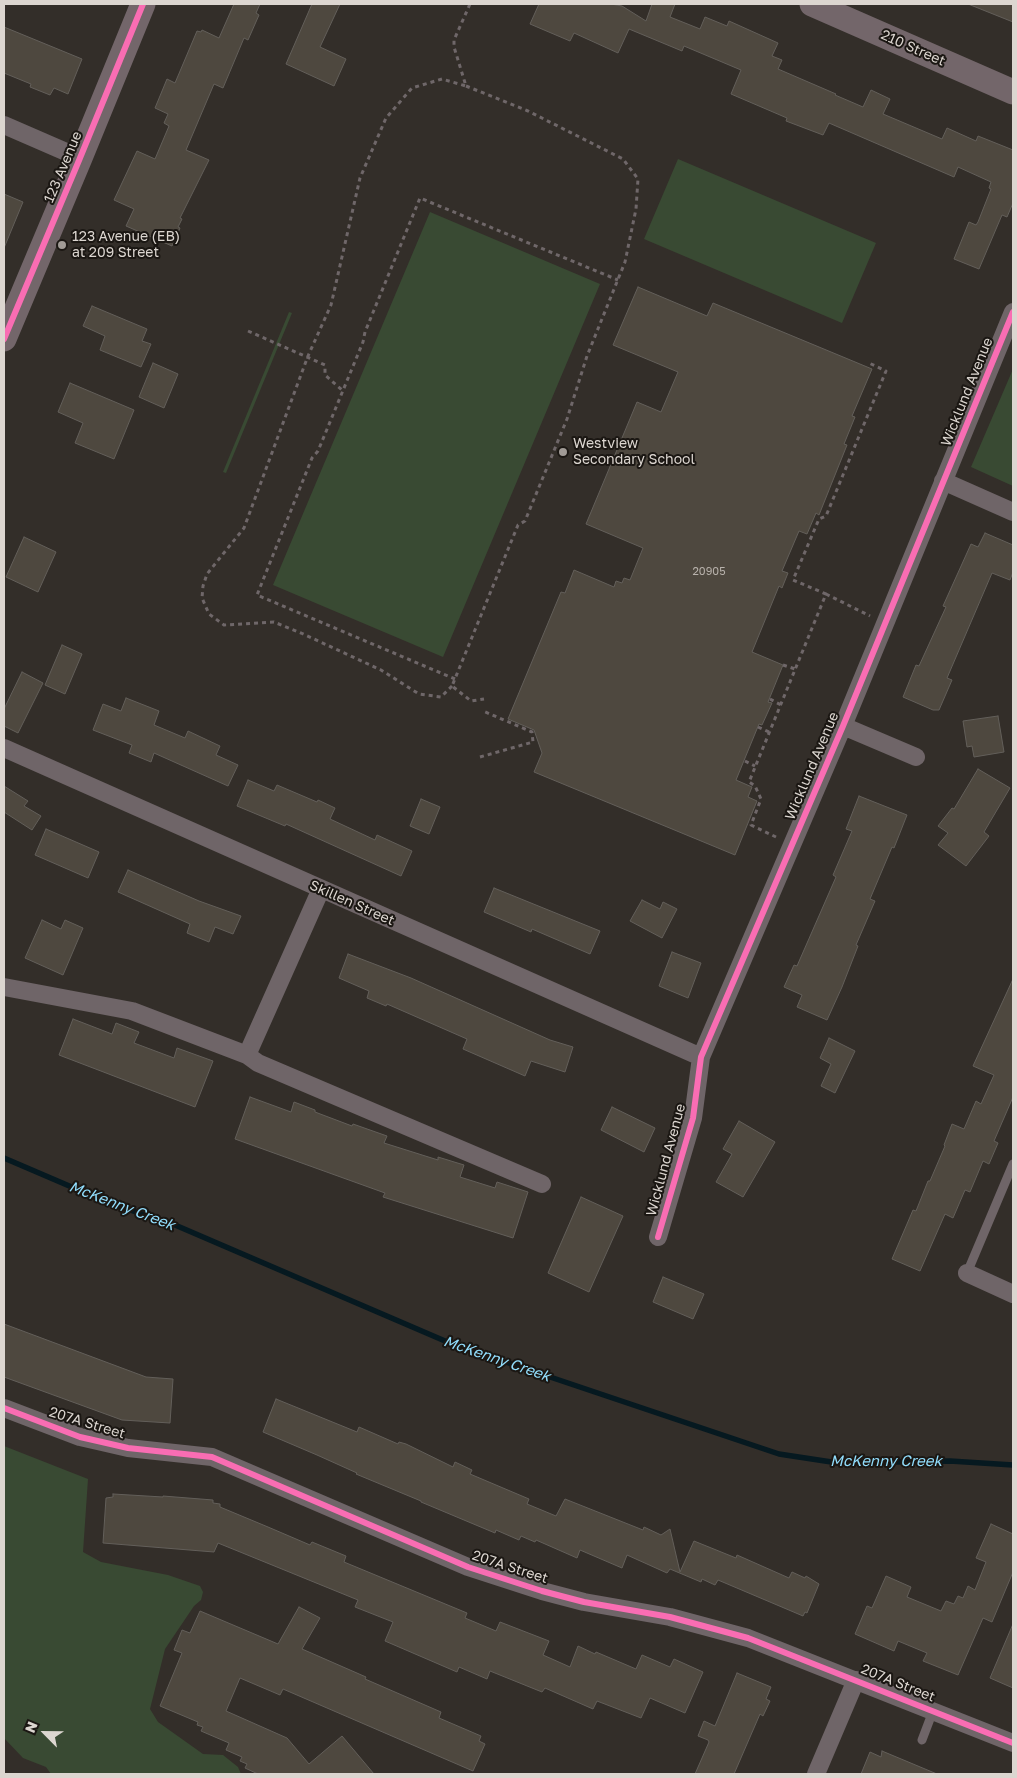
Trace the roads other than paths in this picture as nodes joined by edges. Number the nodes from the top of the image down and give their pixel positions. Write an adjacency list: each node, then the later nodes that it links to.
1 (143, 4): 5 (street, 123 Avenue)
2 (812, 4): 3 (street, 210 Street)
3 (1013, 92)
4 (4, 125): 5 (street)
5 (80, 158): 7 (street, 123 Avenue)
6 (1013, 312): 8 (street, Wicklund Avenue)
7 (4, 339)
8 (943, 481): 9 (street); 10 (street, Wicklund Avenue)
9 (1013, 512)
10 (843, 726): 12 (street, Wicklund Avenue); 16 (street, Wicklund Avenue)
11 (4, 748): 13 (street, Skillen Street)
12 (916, 757)
13 (321, 889): 15 (street); 16 (street, Skillen Street)
14 (4, 987): 15 (street)
15 (247, 1055): 18 (street)
16 (701, 1058): 19 (street, Wicklund Avenue)
17 (1013, 1164): 20 (lane)
18 (542, 1184)
19 (658, 1237)
20 (967, 1273): 21 (street)
21 (1013, 1294)
22 (4, 1408): 23 (street, 207A Street)
23 (856, 1680): 24 (street, 207A Street); 27 (street)
24 (933, 1711): 25 (lane); 26 (street, 207A Street)
25 (922, 1740)
26 (1013, 1743)
27 (816, 1774)

